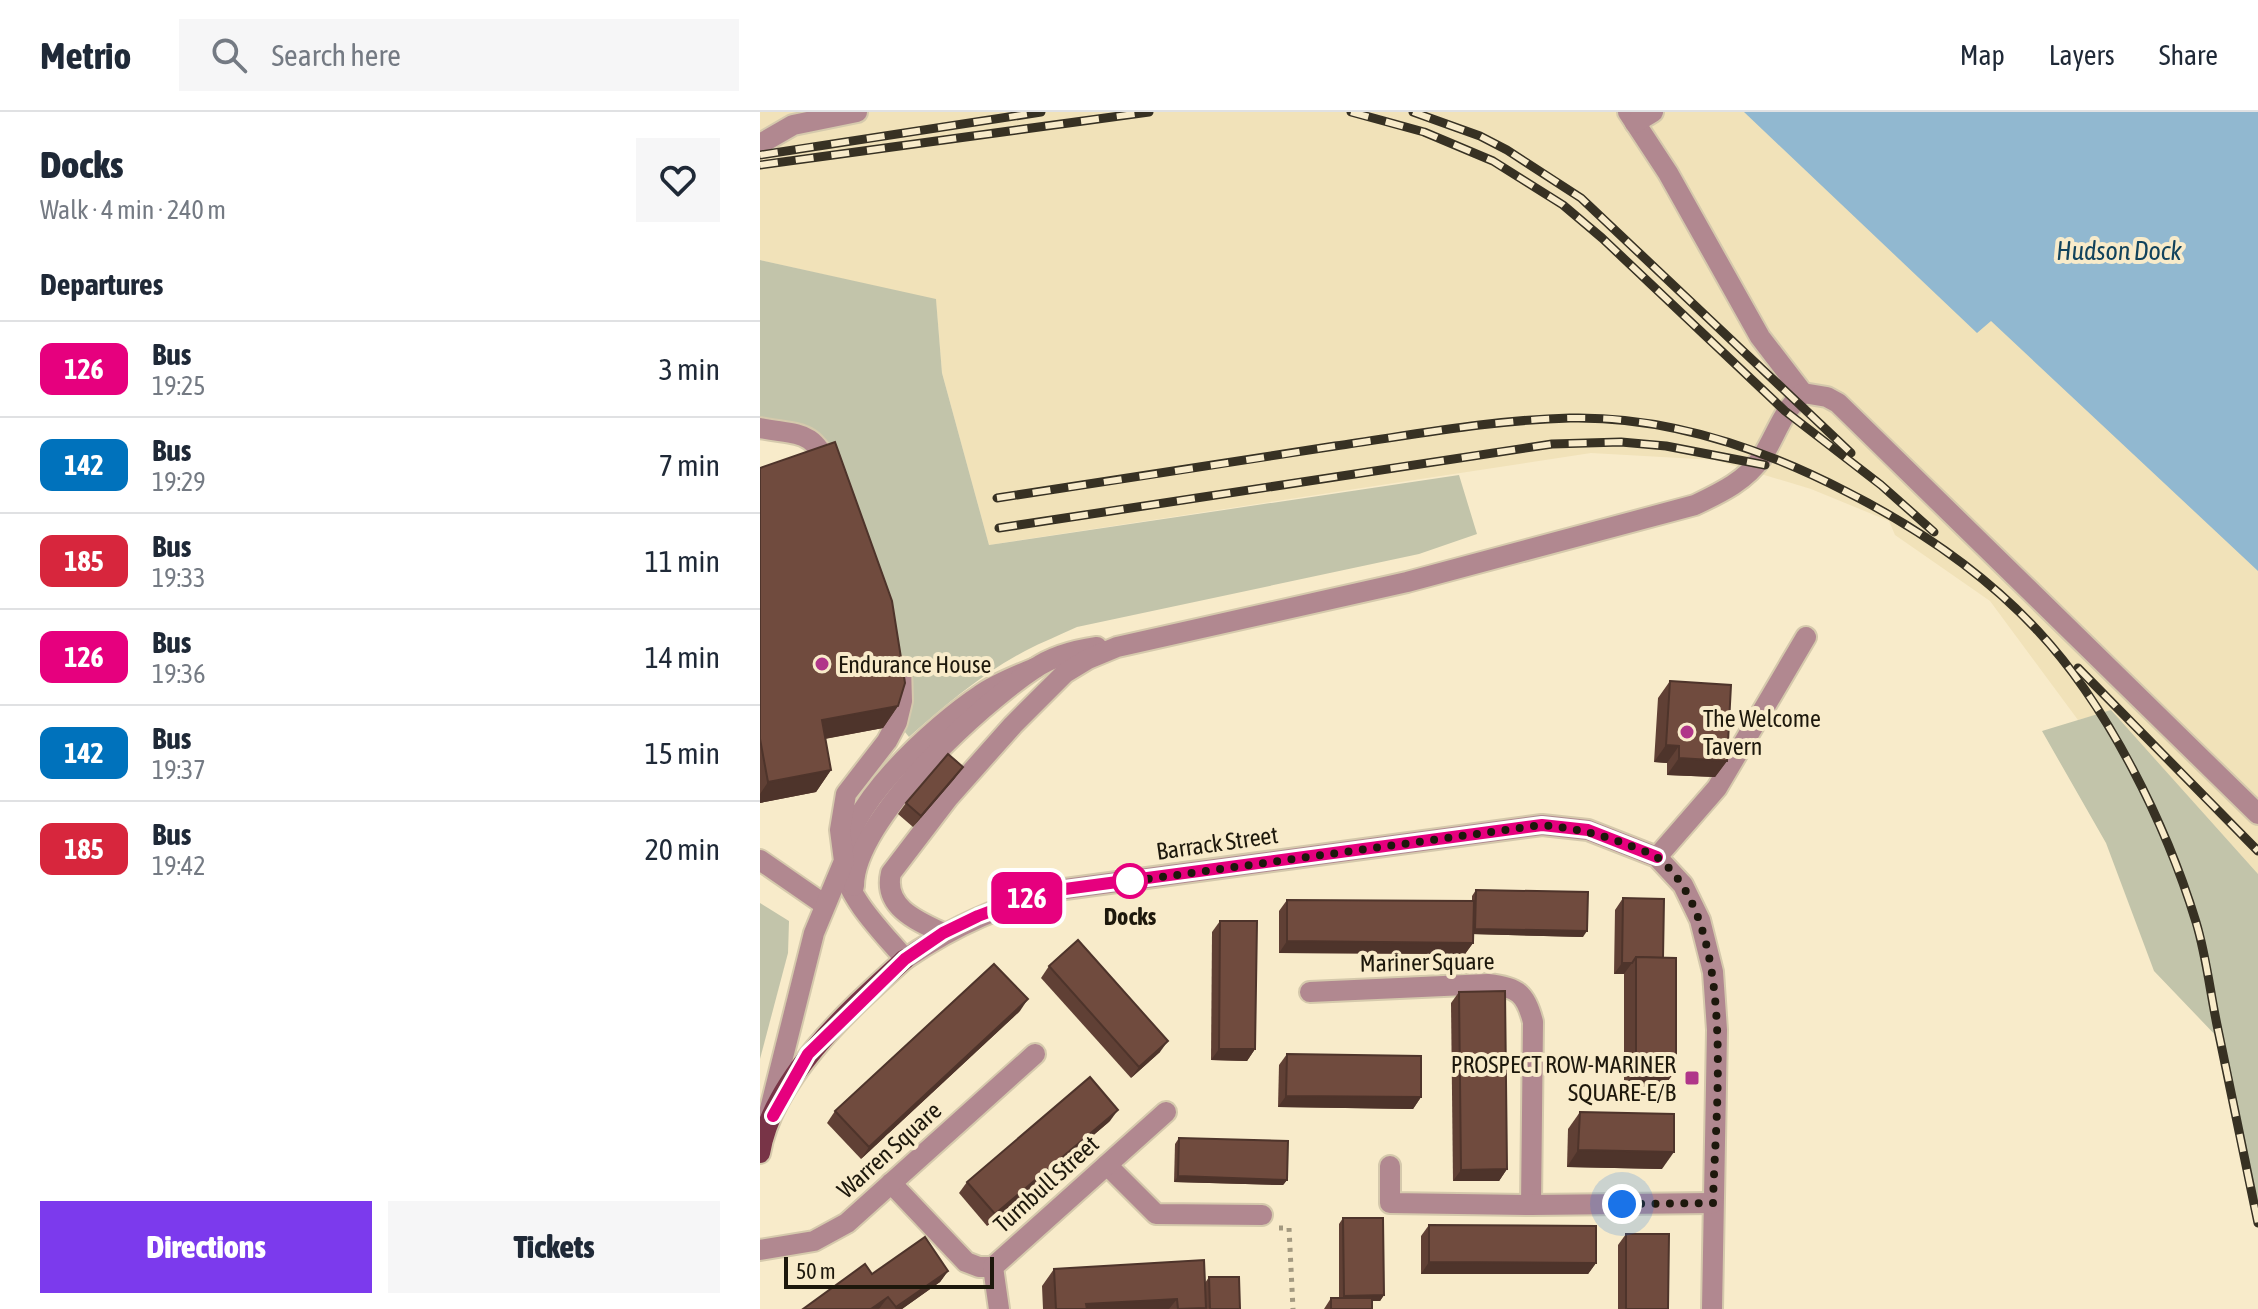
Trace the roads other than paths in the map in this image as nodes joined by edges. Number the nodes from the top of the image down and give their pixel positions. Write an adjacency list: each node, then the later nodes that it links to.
1 (857, 112): 3 (street)
2 (1639, 116): 4 (street)
3 (760, 144)
4 (1803, 393): 8 (street); 10 (street)
5 (760, 428): 6 (street)
6 (840, 489)
7 (1806, 637): 11 (street)
8 (1117, 647): 13 (street); 15 (street)
9 (898, 649): 13 (street)
10 (2258, 814)
11 (1657, 857): 15 (street, Barrack Street); 24 (street)
12 (760, 860): 14 (street)
13 (851, 873): 14 (street); 16 (street)
14 (828, 900): 20 (street)
15 (943, 933): 16 (street, Barrack Street)
16 (905, 959): 20 (main road, Barrack Street)
17 (1310, 992): 25 (street, Mariner Square)
18 (1035, 1054): 23 (street, Warren Square)
19 (1166, 1112): 21 (street, Turnbull Street)
20 (761, 1147)
21 (1107, 1165): 26 (street); 28 (street, Turnbull Street)
22 (1390, 1166): 25 (street)
23 (891, 1183): 27 (street, Warren Square); 28 (street)
24 (1713, 1203): 25 (street); 30 (street)
25 (1531, 1205)
26 (1262, 1215)
27 (760, 1250)
28 (993, 1267): 29 (street, Turnbull Street)
29 (999, 1309)
30 (1712, 1309)

